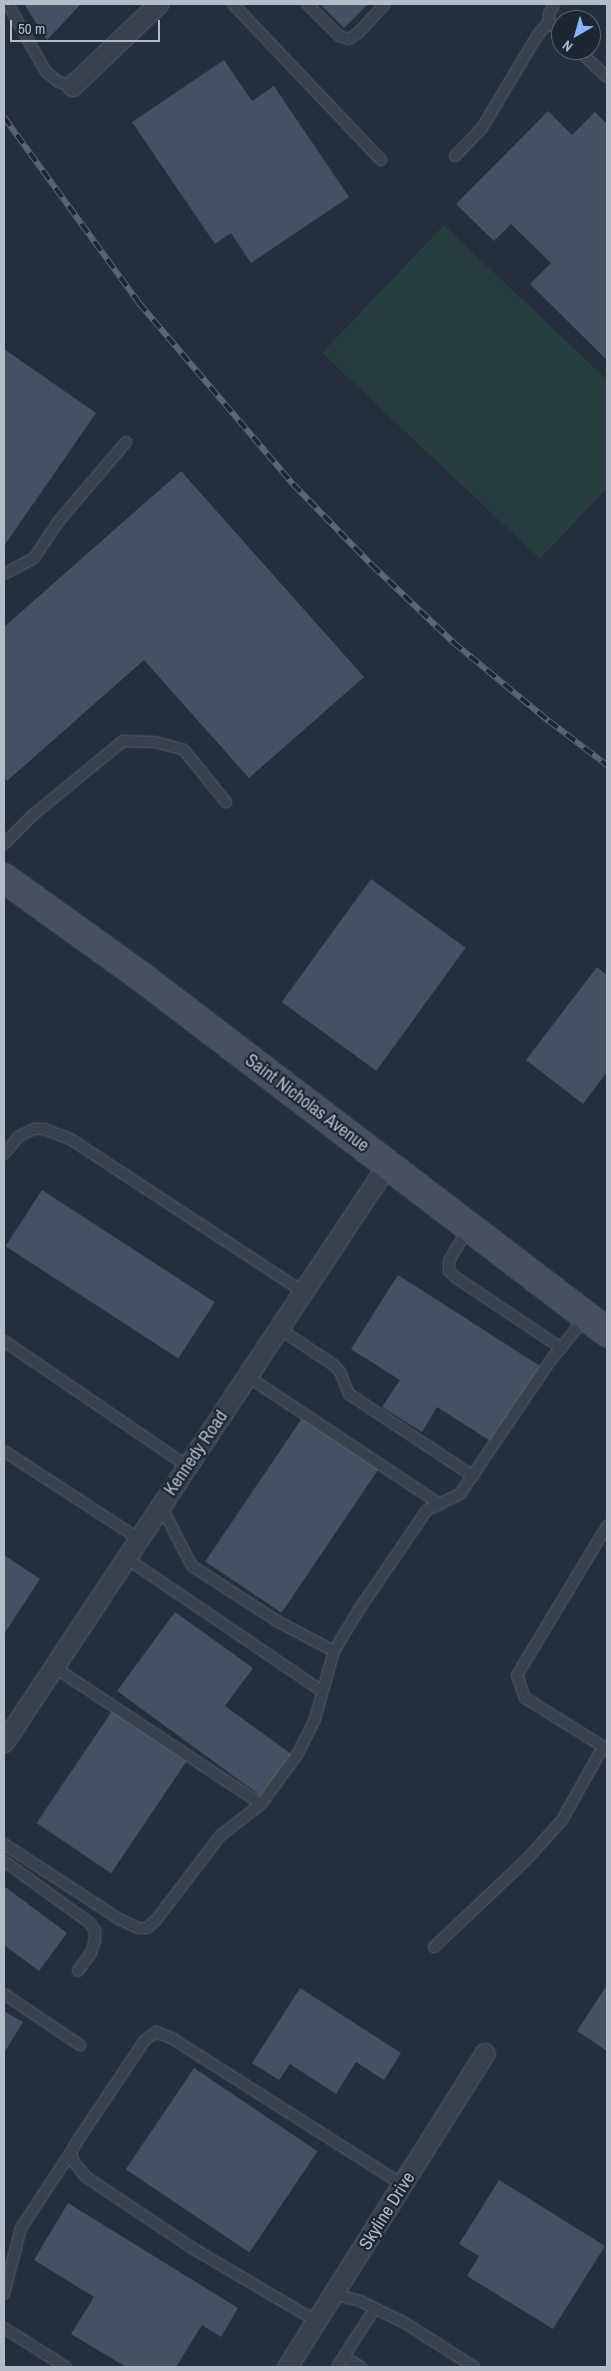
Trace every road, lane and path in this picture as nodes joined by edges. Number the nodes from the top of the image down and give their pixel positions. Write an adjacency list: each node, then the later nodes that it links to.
1 (8, 4): 11 (lane)
2 (158, 4): 11 (street)
3 (233, 4): 13 (lane)
4 (307, 4): 5 (lane)
5 (385, 4)
6 (554, 4): 7 (lane)
7 (549, 17): 8 (lane); 12 (lane)
8 (551, 20)
9 (589, 60): 10 (lane)
10 (607, 77)
11 (72, 86)
12 (455, 156)
13 (381, 160)
14 (126, 442): 15 (lane)
15 (4, 574)
16 (226, 802): 17 (lane)
17 (4, 844)
18 (6, 884): 20 (street, Saint Nicholas Avenue)
19 (4, 1154): 22 (lane)
20 (387, 1164): 21 (street, Saint Nicholas Avenue); 22 (street, Kennedy Road)
21 (469, 1227): 23 (street, Saint Nicholas Avenue); 26 (lane)
22 (303, 1292): 24 (street, Kennedy Road)
23 (597, 1324): 26 (lane)
24 (278, 1328): 27 (street, Kennedy Road); 30 (lane)
25 (4, 1341): 29 (lane)
26 (561, 1348): 30 (lane)
27 (247, 1376): 29 (street, Kennedy Road); 31 (lane)
28 (4, 1451): 34 (lane)
29 (187, 1466): 32 (street, Kennedy Road)
30 (473, 1476): 31 (lane)
31 (440, 1504): 36 (lane)
32 (160, 1506): 34 (street, Kennedy Road); 36 (lane)
33 (607, 1526): 40 (lane)
34 (139, 1539): 35 (street, Kennedy Road)
35 (126, 1558): 37 (street, Kennedy Road); 38 (lane)
36 (334, 1651): 38 (lane)
37 (54, 1667): 39 (street, Kennedy Road); 41 (lane)
38 (322, 1691): 41 (lane)
39 (4, 1742)
40 (605, 1748): 44 (lane)
41 (261, 1804): 42 (lane)
42 (4, 1844)
43 (4, 1861): 45 (lane)
44 (434, 1946)
45 (78, 1971)
46 (4, 1994): 47 (lane)
47 (80, 2045)
48 (485, 2053): 50 (street, Skyline Drive)
49 (72, 2152): 50 (lane); 51 (lane); 54 (lane)
50 (403, 2185): 52 (street, Skyline Drive)
51 (4, 2294)
52 (334, 2294): 53 (lane); 54 (street, Skyline Drive)
53 (375, 2308): 56 (lane); 61 (lane)
54 (316, 2321): 58 (street, Skyline Drive)
55 (4, 2328): 57 (lane)
56 (344, 2357): 59 (lane); 60 (lane)
57 (66, 2367)
58 (287, 2367)
59 (337, 2367)
60 (361, 2367)
61 (474, 2367)

